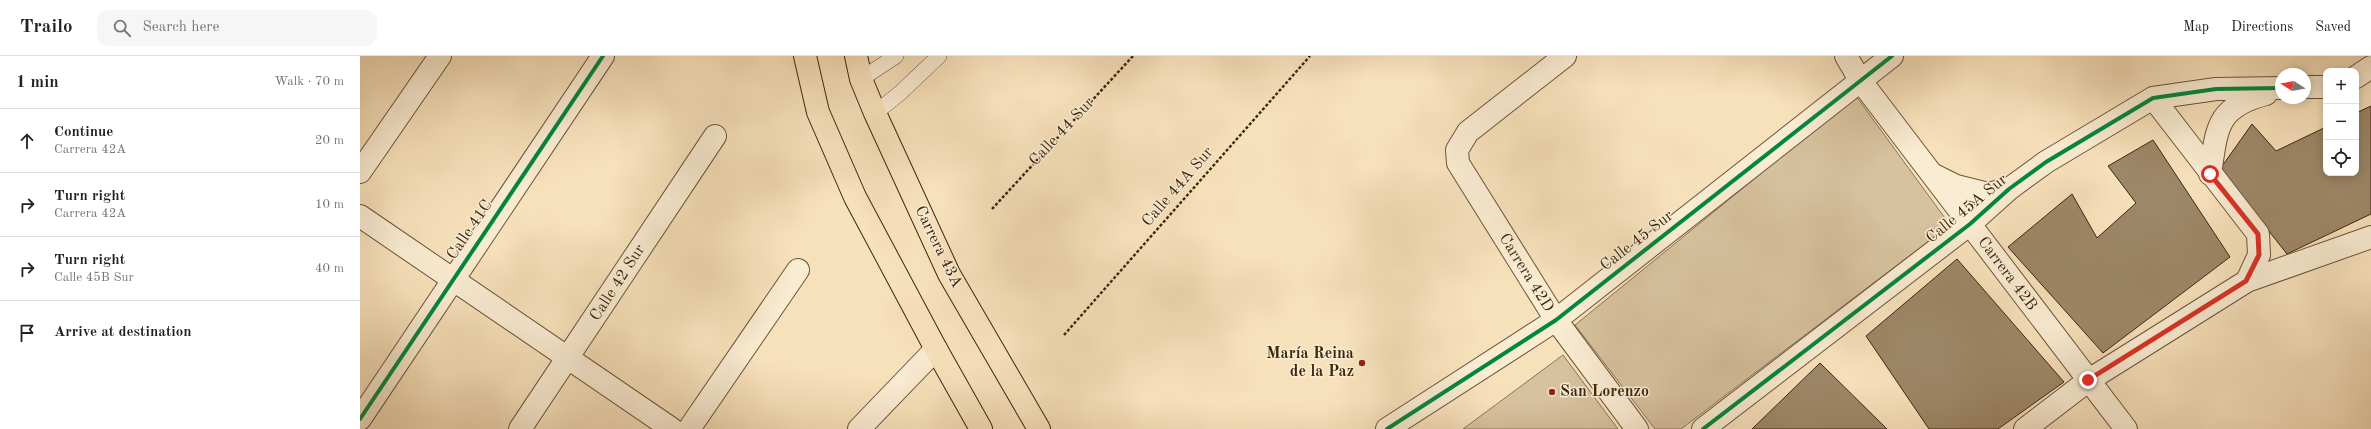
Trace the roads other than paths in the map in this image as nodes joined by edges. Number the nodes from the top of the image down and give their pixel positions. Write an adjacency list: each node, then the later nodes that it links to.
1 (440, 56): 21 (street)
2 (602, 56): 29 (street, Calle 41C)
3 (805, 56): 32 (main road)
4 (856, 56): 12 (main road, Carrera 43A)
5 (896, 56): 12 (lane)
6 (939, 56): 19 (lane)
7 (1565, 56): 31 (street, Carrera 42D)
8 (1846, 56): 13 (street, Carrera 42B)
9 (1892, 56): 13 (street, Calle 45 Sur)
10 (2371, 67): 11 (street)
11 (2359, 75)
12 (861, 79): 19 (main road, Carrera 43A)
13 (1860, 80): 22 (street, Carrera 42B); 31 (street, Calle 45 Sur)
14 (2311, 87): 15 (street)
15 (2323, 87)
16 (2275, 89): 18 (street, Calle 45A Sur)
17 (2275, 91): 23 (street)
18 (2153, 98): 23 (street); 24 (street, Calle 45A Sur)
19 (875, 113): 41 (main road, Carrera 43A)
20 (715, 136): 33 (street, Calle 42 Sur)
21 (360, 172)
22 (1932, 174): 24 (street); 26 (street, Carrera 42B)
23 (2210, 174): 30 (street)
24 (2008, 189): 26 (street, Calle 45A Sur)
25 (360, 216): 29 (street)
26 (1970, 224): 34 (street, Carrera 42B); 44 (street, Calle 45A Sur)
27 (2371, 237): 30 (street)
28 (798, 270): 38 (street)
29 (452, 278): 33 (street); 35 (street, Calle 41C)
30 (2246, 281): 34 (street)
31 (1556, 320): 42 (street, Calle 45 Sur); 43 (street, Carrera 42D)
32 (936, 349): 39 (street); 40 (main road)
33 (569, 358): 36 (street, Calle 42 Sur); 37 (street)
34 (2088, 380): 45 (street); 46 (street, Carrera 42B)
35 (360, 419)
36 (520, 429)
37 (672, 429)
38 (689, 429)
39 (859, 429)
40 (981, 429)
41 (1040, 429)
42 (1387, 429)
43 (1637, 429)
44 (1703, 429)
45 (2024, 429)
46 (2126, 429)

